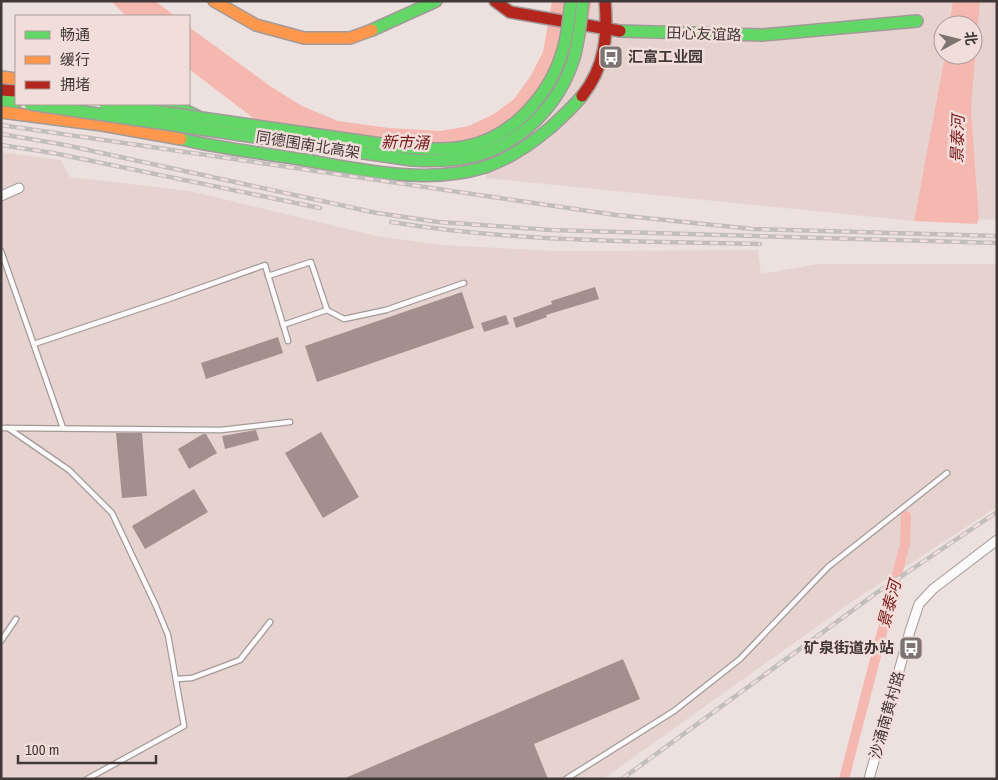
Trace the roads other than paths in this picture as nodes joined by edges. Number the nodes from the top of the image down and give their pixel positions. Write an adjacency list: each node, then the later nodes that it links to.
1 (214, 1): 2 (street)
2 (436, 1)
3 (496, 1): 8 (street, 田心友谊路, bridge)
4 (571, 1): 16 (street, 同德围南北高架, bridge)
5 (583, 1): 15 (street, 同德围南北高架, bridge)
6 (605, 1): 8 (street)
7 (917, 22): 8 (street, 田心友谊路)
8 (605, 30): 20 (street)
9 (1, 77): 10 (street)
10 (15, 79)
11 (1, 90): 12 (street)
12 (15, 91)
13 (1, 100): 14 (street)
14 (15, 102)
15 (37, 105)
16 (112, 105)
17 (172, 105): 19 (street); 20 (street)
18 (1, 112): 19 (street)
19 (161, 135): 20 (street)
20 (284, 157)
21 (19, 188): 22 (street)
22 (1, 196)
23 (2, 254): 29 (lane)
24 (268, 276): 26 (lane); 27 (lane); 29 (lane)
25 (464, 283): 26 (lane)
26 (327, 310): 27 (lane)
27 (283, 325): 28 (lane)
28 (288, 341)
29 (34, 344): 33 (lane)
30 (290, 422): 33 (lane)
31 (1, 428): 32 (lane)
32 (8, 428): 33 (lane); 39 (lane)
33 (63, 428)
34 (947, 473): 41 (lane)
35 (997, 540): 42 (street, 沙涌南黄村路)
36 (16, 619): 38 (lane)
37 (270, 622): 39 (lane)
38 (1, 641)
39 (177, 679): 40 (lane)
40 (87, 779)
41 (566, 779)
42 (869, 779)

